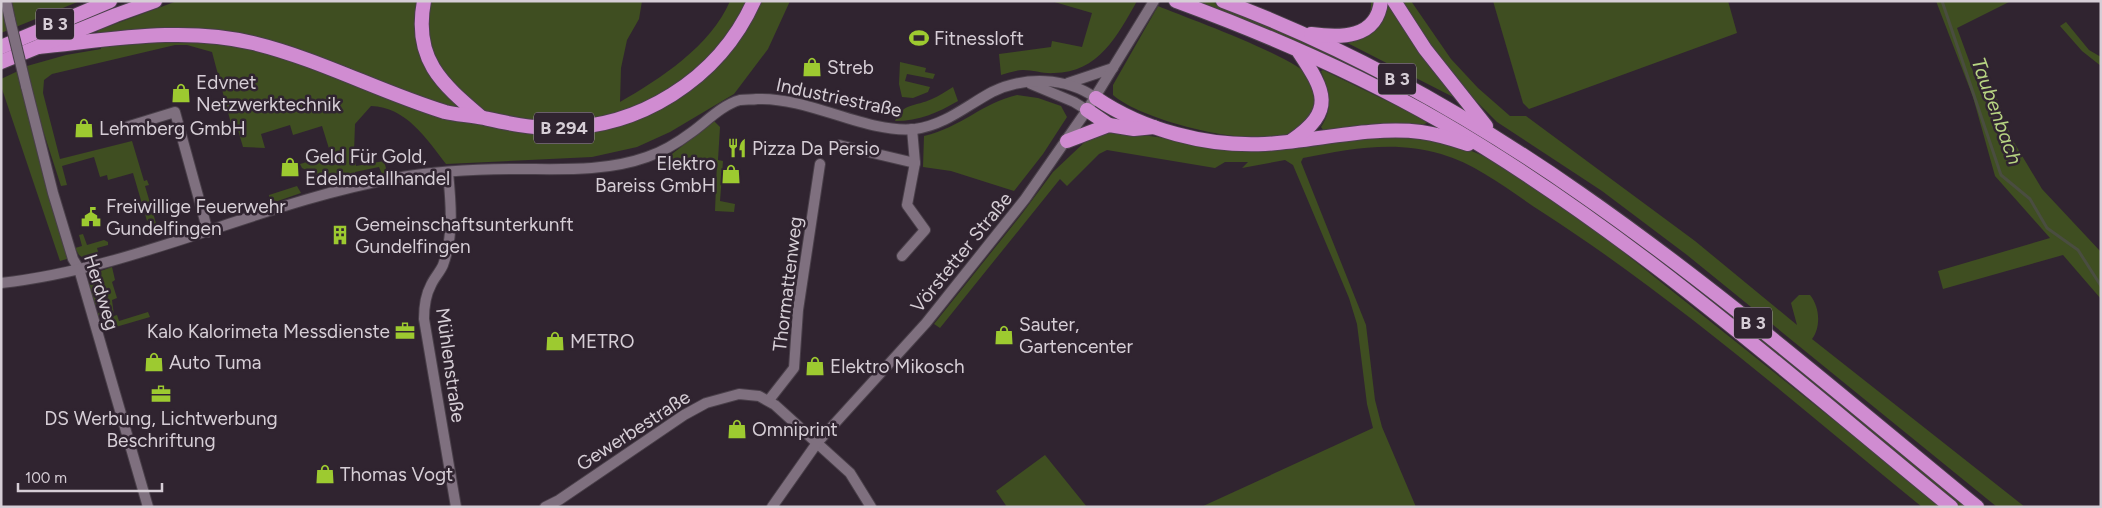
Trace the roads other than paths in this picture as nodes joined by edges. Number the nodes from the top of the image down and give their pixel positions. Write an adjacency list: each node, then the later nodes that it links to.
1 (6, 1): 36 (street, Herdweg, bridge)
2 (110, 1): 12 (highway, B 3)
3 (155, 1): 13 (highway, B 3)
4 (424, 1): 21 (highway, B 294)
5 (754, 1): 21 (highway, B 294)
6 (1154, 1): 16 (street, Vörstetter Straße)
7 (1176, 1): 14 (highway, B 3)
8 (1223, 1): 11 (highway, B 3)
9 (1380, 1): 11 (highway)
10 (1394, 1): 26 (highway)
11 (1297, 31): 26 (highway, B 3)
12 (1, 47)
13 (38, 47): 15 (highway, B 3); 21 (highway)
14 (1299, 52): 28 (highway); 30 (highway, B 3)
15 (1, 62)
16 (1113, 68): 18 (street); 19 (street, Vörstetter Straße)
17 (1027, 82): 18 (street, Industriestraße); 20 (street); 25 (street, Industriestraße)
18 (1067, 83): 19 (street, Industriestraße)
19 (1096, 98): 20 (street, Vörstetter Straße); 23 (highway)
20 (1088, 110): 22 (highway); 27 (street, Vörstetter Straße)
21 (482, 118)
22 (1109, 125): 23 (highway); 27 (highway)
23 (1154, 127): 28 (highway)
24 (123, 128): 34 (street)
25 (912, 129): 31 (street); 33 (street, Industriestraße)
26 (1493, 134): 46 (highway, B 3)
27 (1067, 141): 39 (street, Vörstetter Straße)
28 (1290, 142): 30 (highway)
29 (839, 145): 31 (street)
30 (1488, 150): 45 (highway, B 3)
31 (915, 163): 35 (street)
32 (820, 164): 38 (street, Thormattenweg)
33 (448, 172): 34 (street, Industriestraße); 41 (street, Mühlenstraße)
34 (208, 232): 36 (street, Industriestraße)
35 (902, 256)
36 (79, 269): 37 (street, Industriestraße); 40 (street, Herdweg)
37 (1, 283)
38 (769, 400): 39 (street, Gewerbestraße); 42 (street, Gewerbestraße)
39 (817, 443): 43 (street, Vörstetter Straße); 44 (street, Gewerbestraße)
40 (148, 507)
41 (456, 507)
42 (545, 507)
43 (772, 507)
44 (871, 507)
45 (1950, 507)
46 (1977, 507)

